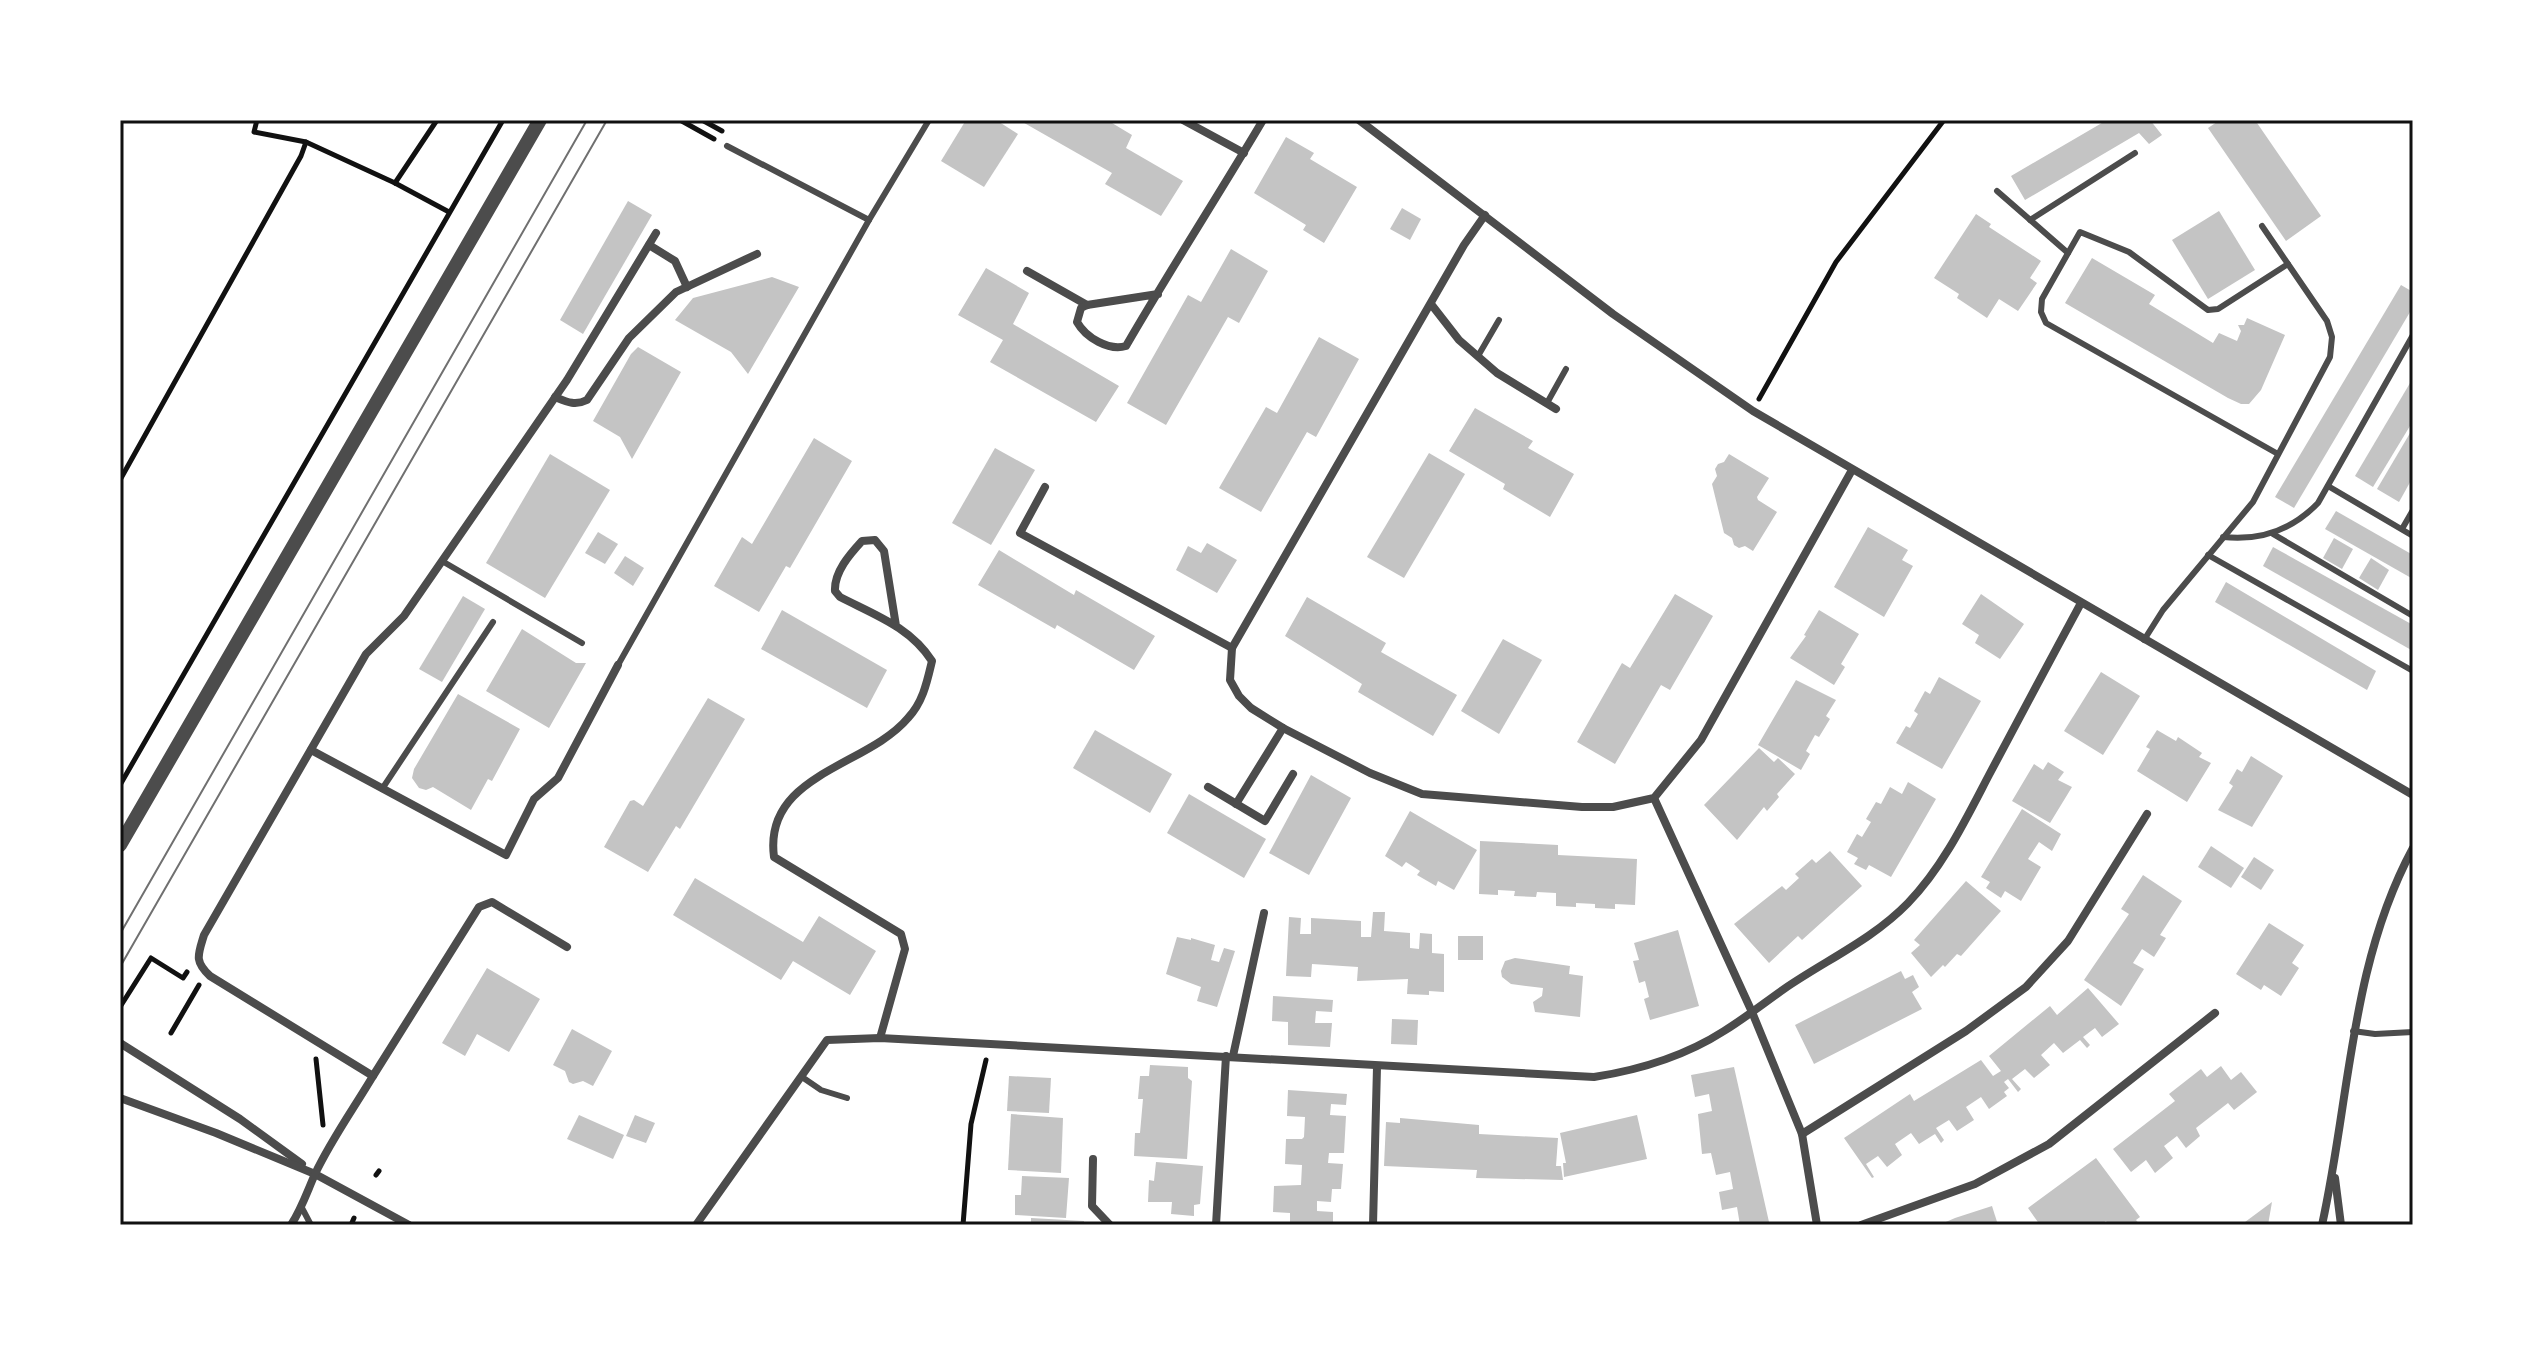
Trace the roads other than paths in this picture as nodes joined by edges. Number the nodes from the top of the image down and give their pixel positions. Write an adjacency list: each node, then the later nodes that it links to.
1 (540, 120): 60 (street)
2 (929, 120): 11 (lane)
3 (1183, 120): 7 (street)
4 (1263, 120): 7 (street)
5 (1359, 120): 10 (street)
6 (727, 146): 11 (lane)
7 (1244, 153): 21 (street)
8 (2135, 153): 12 (lane)
9 (1997, 191): 12 (lane)
10 (1485, 215): 22 (street); 32 (street)
11 (869, 220): 49 (lane)
12 (2030, 220): 16 (lane)
13 (2262, 226): 18 (lane)
14 (656, 233): 15 (street)
15 (649, 245): 20 (street); 28 (street)
16 (2068, 253): 18 (lane); 31 (lane)
17 (757, 254): 20 (street)
18 (2288, 264): 31 (lane)
19 (1027, 271): 23 (street)
20 (687, 287): 28 (street)
21 (1158, 294): 23 (street); 23 (street)
22 (1431, 304): 26 (street); 48 (street)
23 (1087, 305)
24 (1499, 320): 26 (lane)
25 (2413, 335): 33 (lane)
26 (1478, 356): 29 (street)
27 (1566, 369): 29 (lane)
28 (555, 397): 41 (street)
29 (1547, 403): 30 (street)
30 (1556, 409)
31 (2278, 454): 39 (lane)
32 (1852, 470): 42 (street); 57 (street)
33 (2328, 486): 36 (lane); 37 (lane)
34 (1045, 487): 48 (street)
35 (2413, 510): 36 (lane)
36 (2402, 529): 38 (lane)
37 (2273, 534): 39 (lane); 43 (lane)
38 (2413, 536)
39 (2223, 537): 40 (lane)
40 (2208, 555): 46 (lane); 50 (lane)
41 (442, 561): 47 (lane); 52 (street)
42 (2081, 603): 46 (street); 64 (street)
43 (2413, 616)
44 (493, 622): 55 (lane)
45 (896, 626): 45 (street); 68 (street)
46 (2144, 640): 56 (street)
47 (582, 643)
48 (1232, 648): 51 (street)
49 (618, 665): 55 (street)
50 (2413, 671)
51 (1283, 728): 57 (street); 58 (street)
52 (311, 750): 55 (street); 72 (street)
53 (1293, 774): 58 (street)
54 (1208, 787): 58 (street)
55 (382, 789)
56 (2413, 795)
57 (1654, 798): 64 (street)
58 (1236, 804)
59 (2147, 814): 76 (street)
60 (120, 845)
61 (2413, 848): 66 (street)
62 (1264, 913): 70 (street)
63 (567, 947): 72 (street)
64 (1752, 1012): 71 (street); 76 (street)
65 (2215, 1013): 89 (street)
66 (2353, 1031): 67 (lane); 78 (street)
67 (2413, 1032)
68 (880, 1038): 70 (street); 73 (street)
69 (120, 1043): 79 (street)
70 (1230, 1056): 71 (street); 86 (street)
71 (1377, 1067): 87 (street)
72 (373, 1076): 79 (street)
73 (802, 1077): 75 (lane); 84 (street)
74 (120, 1098): 79 (street)
75 (847, 1098)
76 (1802, 1134): 88 (street)
77 (1093, 1159): 85 (street)
78 (2334, 1169): 90 (street); 91 (street)
79 (315, 1174): 80 (street); 83 (street)
80 (304, 1204): 81 (street); 82 (lane)
81 (291, 1225)
82 (311, 1225)
83 (409, 1225)
84 (696, 1225)
85 (1110, 1225)
86 (1216, 1225)
87 (1373, 1225)
88 (1817, 1225)
89 (1861, 1225)
90 (2322, 1225)
91 (2341, 1225)

